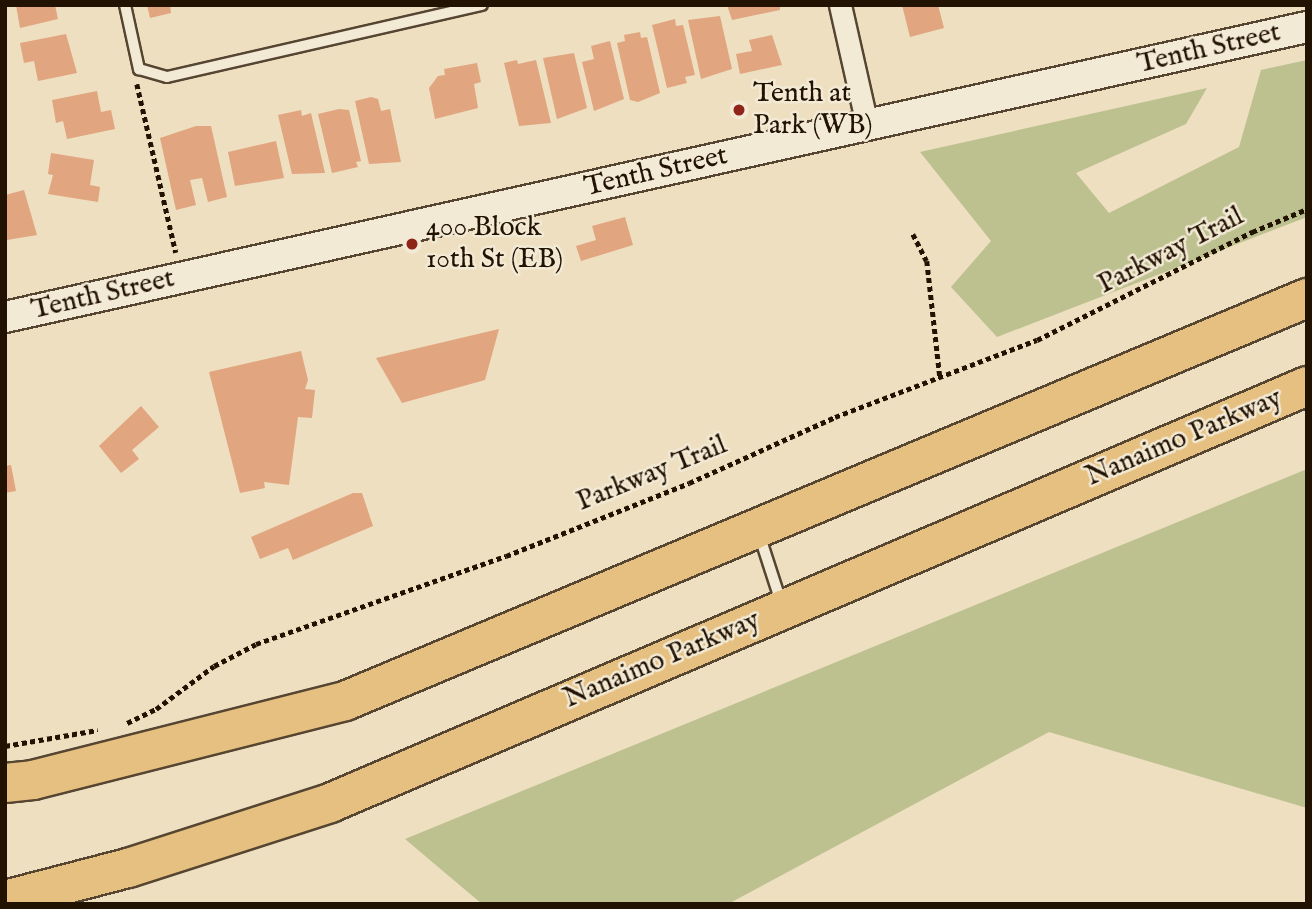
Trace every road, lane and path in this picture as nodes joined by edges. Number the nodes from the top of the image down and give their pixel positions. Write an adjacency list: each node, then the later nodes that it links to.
1 (125, 5): 5 (lane)
2 (482, 5): 5 (lane)
3 (840, 5): 6 (street)
4 (1307, 27): 6 (street, Tenth Street)
5 (139, 69): 9 (path)
6 (867, 125): 9 (street, Tenth Street)
7 (1307, 209): 12 (path, Parkway Trail)
8 (913, 234): 12 (path)
9 (182, 278): 11 (street, Tenth Street)
10 (1307, 298): 14 (highway)
11 (5, 317)
12 (940, 377): 16 (path, Parkway Trail)
13 (1307, 386): 15 (highway, Nanaimo Parkway)
14 (757, 529): 15 (lane); 19 (highway)
15 (783, 608): 20 (highway, Nanaimo Parkway)
16 (114, 727)
17 (100, 730): 18 (path)
18 (5, 746)
19 (5, 783)
20 (5, 900)

